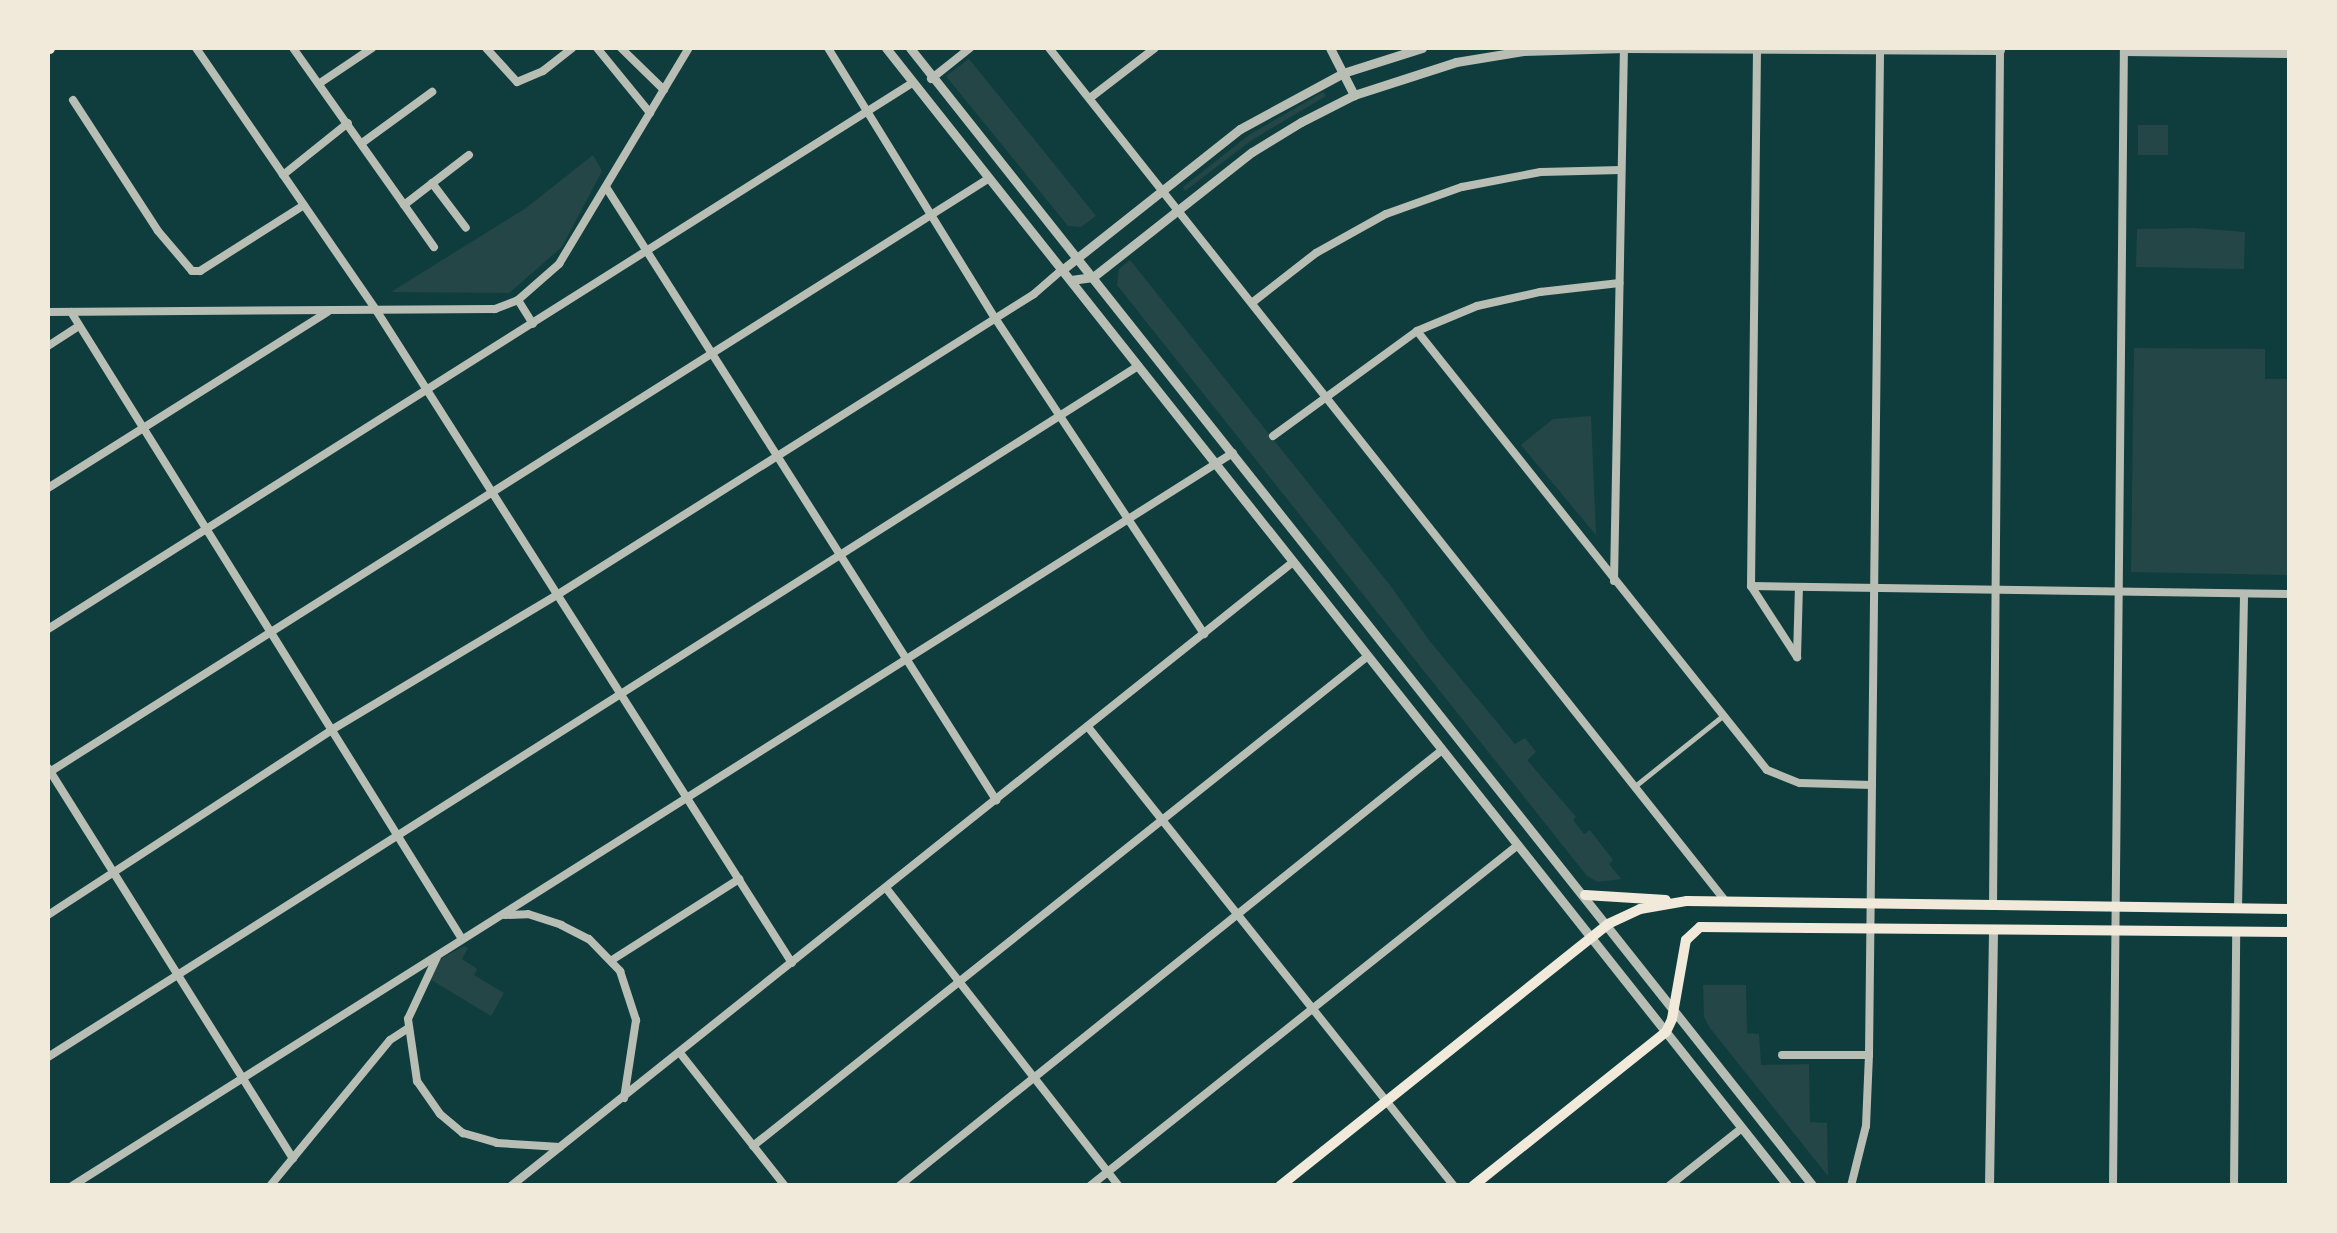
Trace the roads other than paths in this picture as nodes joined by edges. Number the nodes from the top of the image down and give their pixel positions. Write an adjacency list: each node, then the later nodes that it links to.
1 (196, 48): 38 (street)
2 (293, 48): 25 (street)
3 (372, 48): 25 (street)
4 (486, 48): 5 (street)
5 (572, 48)
6 (597, 48): 33 (street)
7 (621, 48): 27 (street)
8 (689, 48): 27 (street)
9 (828, 48): 32 (street)
10 (886, 48): 26 (street)
11 (910, 48): 24 (street)
12 (970, 48): 24 (street)
13 (1049, 48): 30 (street)
14 (1155, 48): 30 (street)
15 (1330, 48): 23 (street)
16 (1422, 48): 23 (street)
17 (1624, 48): 18 (street); 29 (street); 37 (street)
18 (1757, 48): 19 (street); 82 (street)
19 (1880, 48): 20 (street); 84 (street)
20 (2000, 50): 85 (street)
21 (2124, 50): 22 (street); 86 (street)
22 (2290, 53)
23 (1343, 72): 29 (street); 42 (street)
24 (932, 79): 50 (street)
25 (320, 83): 34 (street)
26 (912, 83): 32 (street); 39 (street)
27 (664, 90): 33 (street)
28 (432, 92): 35 (street)
29 (1354, 94): 45 (street)
30 (1090, 98): 42 (street)
31 (73, 100): 43 (street)
32 (869, 108): 46 (street); 49 (street)
33 (650, 113): 41 (street)
34 (348, 123): 35 (street); 38 (street)
35 (362, 143): 44 (street)
36 (469, 155): 40 (street)
37 (1621, 170): 53 (street); 55 (street)
38 (283, 175): 43 (street)
39 (988, 179): 46 (street); 51 (street)
40 (432, 183): 44 (street); 47 (street)
41 (606, 187): 49 (street); 54 (street)
42 (1163, 188): 45 (street); 50 (street)
43 (304, 205): 57 (street)
44 (404, 205): 48 (street)
45 (1178, 208): 52 (street); 55 (street)
46 (933, 213): 60 (street); 65 (street)
47 (466, 228)
48 (434, 247)
49 (648, 252): 61 (street); 65 (street)
50 (1078, 257): 51 (street); 52 (street)
51 (1065, 275): 52 (street); 60 (street); 66 (street)
52 (1093, 277): 72 (street)
53 (1619, 283): 63 (street); 81 (street)
54 (518, 300): 57 (street); 61 (street)
55 (1253, 302): 68 (street)
56 (329, 310): 57 (street); 59 (street); 70 (street)
57 (376, 310): 67 (street)
58 (48, 312): 59 (street)
59 (71, 312): 62 (street)
60 (996, 318): 69 (street); 73 (street)
61 (533, 324): 67 (street)
62 (79, 326): 64 (street); 70 (street)
63 (1417, 331): 68 (street); 81 (street)
64 (48, 346)
65 (710, 354): 73 (street); 76 (street)
66 (1138, 366): 69 (street); 74 (street)
67 (427, 391): 76 (street); 78 (street)
68 (1326, 396): 71 (street); 102 (street)
69 (1060, 418): 77 (street); 79 (street)
70 (143, 428): 75 (street); 78 (street)
71 (1273, 436)
72 (1233, 453): 74 (street); 111 (street)
73 (779, 455): 79 (street); 89 (street)
74 (1216, 464): 77 (street); 80 (street)
75 (48, 488)
76 (492, 492): 89 (street); 91 (street)
77 (1126, 520): 92 (street); 94 (street)
78 (206, 528): 90 (street); 91 (street)
79 (842, 556): 94 (street); 95 (street)
80 (1293, 562): 92 (street); 93 (street)
81 (1614, 582): 96 (street)
82 (1751, 586): 83 (street); 83 (street)
83 (1799, 587): 84 (street)
84 (1874, 590): 85 (street); 101 (street)
85 (1996, 591): 86 (street); 115 (street)
86 (2121, 592): 87 (street); 116 (street)
87 (2244, 594): 88 (street); 117 (street)
88 (2290, 594)
89 (558, 595): 95 (street); 98 (street)
90 (48, 629)
91 (272, 632): 98 (street); 100 (street)
92 (1204, 634): 97 (street)
93 (1368, 656): 99 (street); 105 (street)
94 (907, 659): 103 (street); 104 (street)
95 (622, 696): 103 (street); 106 (street)
96 (1721, 717): 101 (street); 102 (street)
97 (1088, 726): 104 (street); 105 (street)
98 (333, 729): 106 (street); 108 (street)
99 (1442, 750): 107 (street); 121 (street)
100 (48, 771): 108 (street)
101 (1872, 785): 114 (street)
102 (1635, 786): 113 (street)
103 (687, 798): 109 (street); 120 (street)
104 (996, 800): 110 (street)
105 (1162, 820): 121 (street); 134 (street)
106 (399, 834): 129 (street); 133 (street)
107 (1518, 845): 128 (street); 135 (street)
108 (115, 875): 119 (street); 133 (street)
109 (739, 879): 131 (street); 132 (street)
110 (886, 888): 132 (street); 134 (street)
111 (1584, 894): 112 (main road); 122 (street)
112 (1687, 901): 113 (main road); 122 (main road)
113 (1726, 902): 114 (main road)
114 (1870, 904): 115 (main road); 123 (street)
115 (1992, 907): 116 (main road)
116 (2115, 909): 117 (main road); 125 (street)
117 (2238, 909): 118 (main road)
118 (2290, 909)
119 (48, 915)
120 (500, 915): 129 (street); 131 (street)
121 (1238, 915): 135 (street); 144 (street)
122 (1608, 924): 128 (main road); 136 (street)
123 (1870, 929): 124 (main road); 136 (main road); 141 (street)
124 (1993, 930): 125 (main road); 166 (street)
125 (2114, 932): 126 (main road); 167 (street)
126 (2236, 932): 127 (main road); 168 (street)
127 (2290, 932)
128 (1591, 938): 138 (street); 146 (main road)
129 (462, 939): 130 (street)
130 (439, 954): 137 (street); 143 (street)
131 (612, 960): 145 (street)
132 (792, 963): 139 (street)
133 (178, 974): 142 (street); 143 (street)
134 (959, 982): 144 (street); 148 (street)
135 (1313, 1008): 146 (street); 151 (street)
136 (1674, 1011): 138 (main road); 164 (street)
137 (407, 1029): 149 (street); 150 (street)
138 (1666, 1032): 147 (street); 161 (main road)
139 (680, 1053): 145 (street); 148 (street)
140 (1782, 1055): 141 (street)
141 (1869, 1055): 165 (street)
142 (48, 1058)
143 (243, 1078): 150 (street); 152 (street)
144 (1035, 1078): 151 (street); 156 (street)
145 (624, 1098): 149 (street)
146 (1386, 1100): 159 (main road); 160 (street)
147 (1742, 1128): 162 (street); 163 (street)
148 (753, 1146): 155 (street)
149 (560, 1147): 154 (street)
150 (293, 1158): 153 (street)
151 (1108, 1171): 157 (street); 158 (street)
152 (72, 1186)
153 (270, 1186)
154 (510, 1186)
155 (785, 1186)
156 (900, 1186)
157 (1090, 1186)
158 (1120, 1186)
159 (1280, 1186)
160 (1454, 1186)
161 (1472, 1186)
162 (1669, 1186)
163 (1788, 1186)
164 (1813, 1186)
165 (1851, 1186)
166 (1989, 1186)
167 (2113, 1186)
168 (2234, 1186)

